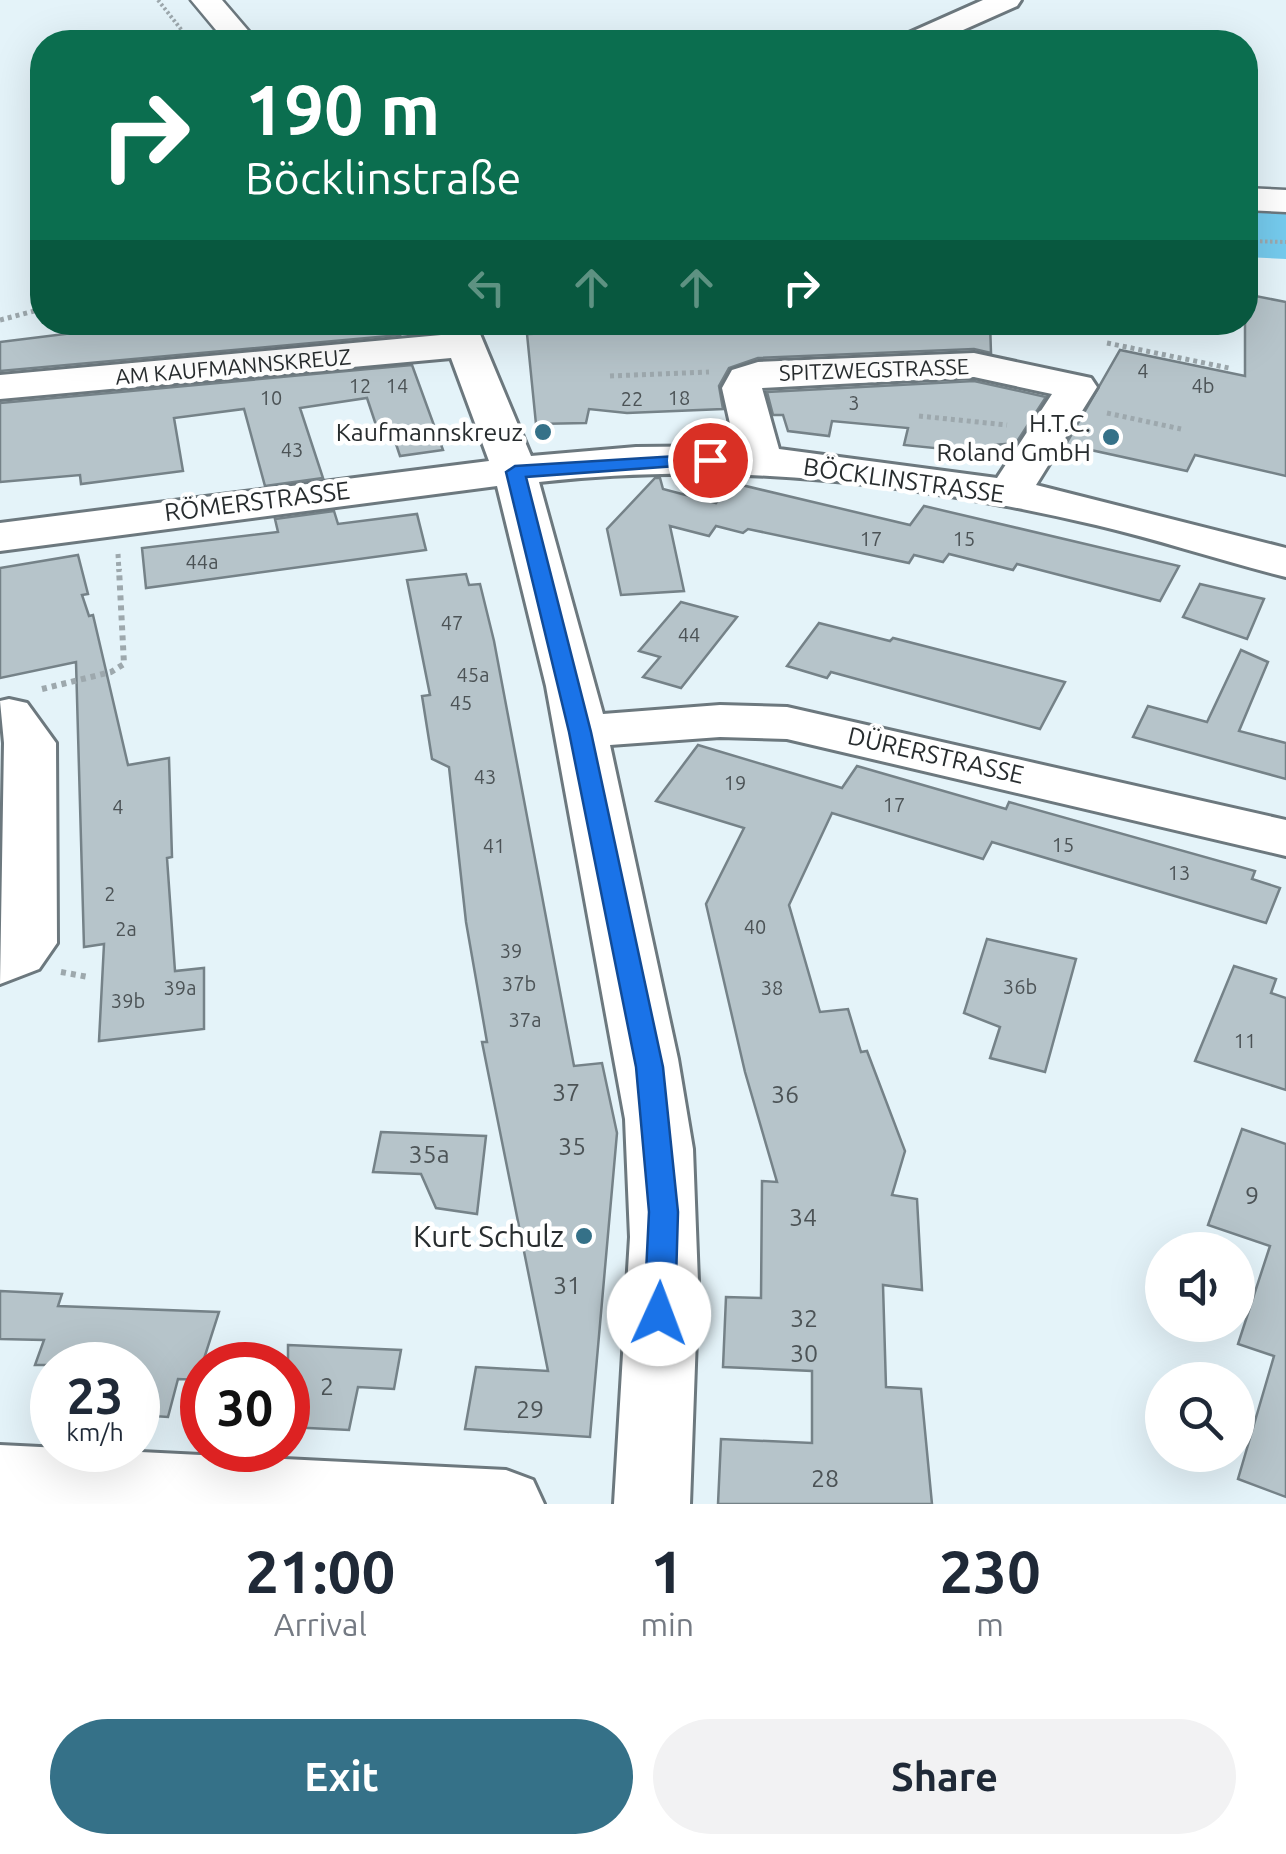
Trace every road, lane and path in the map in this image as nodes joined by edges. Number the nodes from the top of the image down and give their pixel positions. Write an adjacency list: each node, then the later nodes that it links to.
1 (206, 0): 3 (street)
2 (1006, 0): 4 (street)
3 (232, 30)
4 (940, 30)
5 (1258, 199): 6 (street)
6 (1286, 200)
7 (1258, 241): 8 (path)
8 (1286, 242)
9 (30, 312): 10 (path)
10 (0, 320)
11 (451, 335): 17 (street, AM KAUFMANNSKREUZ)
12 (460, 335): 22 (street)
13 (1107, 343): 14 (path)
14 (1229, 368)
15 (716, 372): 16 (path)
16 (610, 376)
17 (0, 388)
18 (919, 416): 19 (path)
19 (1058, 417): 20 (path); 21 (street, SPITZWEGSTRASSE); 23 (street)
20 (1181, 430)
21 (760, 460): 22 (street, BÖCKLINSTRASSE); 23 (street, BÖCKLINSTRASSE)
22 (515, 472): 24 (street, RÖMERSTRASSE); 28 (street)
23 (1008, 494): 26 (street, BÖCKLINSTRASSE)
24 (115, 518): 25 (street, RÖMERSTRASSE); 27 (path)
25 (0, 537)
26 (1286, 562)
27 (9, 714): 30 (street)
28 (580, 732): 29 (street, DÜRERSTRASSE); 33 (street)
29 (1286, 838)
30 (9, 959)
31 (0, 1479): 32 (street)
32 (506, 1504)
33 (652, 1504)

